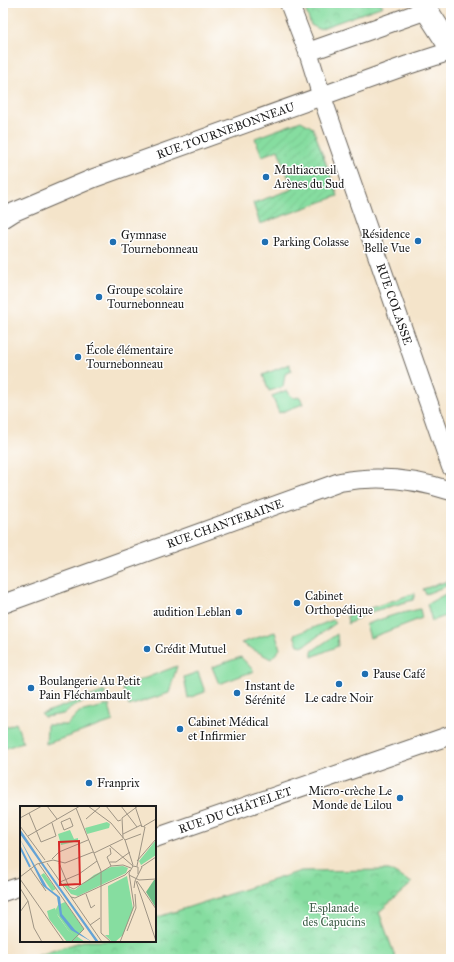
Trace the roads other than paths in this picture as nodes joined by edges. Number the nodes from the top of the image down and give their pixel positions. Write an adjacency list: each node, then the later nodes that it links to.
1 (288, 3): 4 (street, RUE COLASSE)
2 (425, 6): 3 (main road); 4 (street)
3 (451, 49): 5 (street, RUE TOURNEBONNEAU)
4 (308, 52): 5 (street, RUE COLASSE)
5 (322, 97): 6 (street, RUE TOURNEBONNEAU); 7 (street, RUE COLASSE)
6 (3, 219)
7 (451, 467)
8 (451, 491): 9 (street, RUE CHANTERAINE)
9 (3, 604)
10 (451, 734): 11 (street, RUE DU CHÂTELET)
11 (156, 838)
12 (20, 886): 13 (street)
13 (3, 892)

